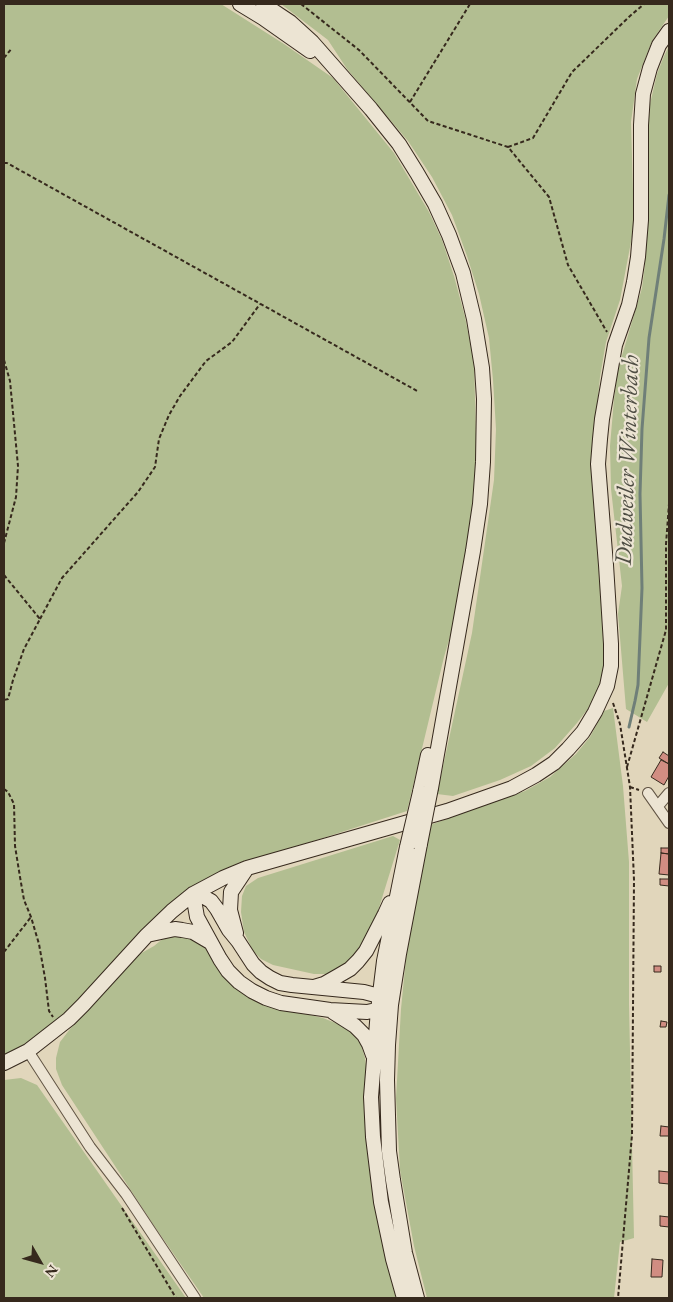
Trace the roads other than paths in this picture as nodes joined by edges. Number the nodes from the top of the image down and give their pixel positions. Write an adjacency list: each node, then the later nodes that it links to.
1 (240, 4): 4 (main road)
2 (263, 4): 4 (main road)
3 (669, 31): 10 (main road)
4 (338, 73): 9 (main road, bridge)
5 (648, 793): 7 (street)
6 (669, 793): 7 (street)
7 (658, 806): 8 (street)
8 (669, 823)
9 (414, 845): 11 (main road); 18 (main road)
10 (247, 868): 12 (main road); 14 (main road)
11 (402, 869): 16 (main road); 17 (main road)
12 (193, 894): 13 (main road); 14 (main road); 15 (main road)
13 (147, 935): 15 (main road); 20 (main road)
14 (238, 941): 16 (main road)
15 (210, 942): 19 (main road)
16 (310, 988): 17 (main road)
17 (379, 1003): 18 (main road); 19 (main road); 21 (main road)
18 (391, 1005): 25 (main road)
19 (330, 1010): 21 (main road)
20 (28, 1051): 22 (main road); 23 (street)
21 (373, 1055): 24 (main road)
22 (4, 1063)
23 (195, 1298)
24 (404, 1298)
25 (417, 1298)

